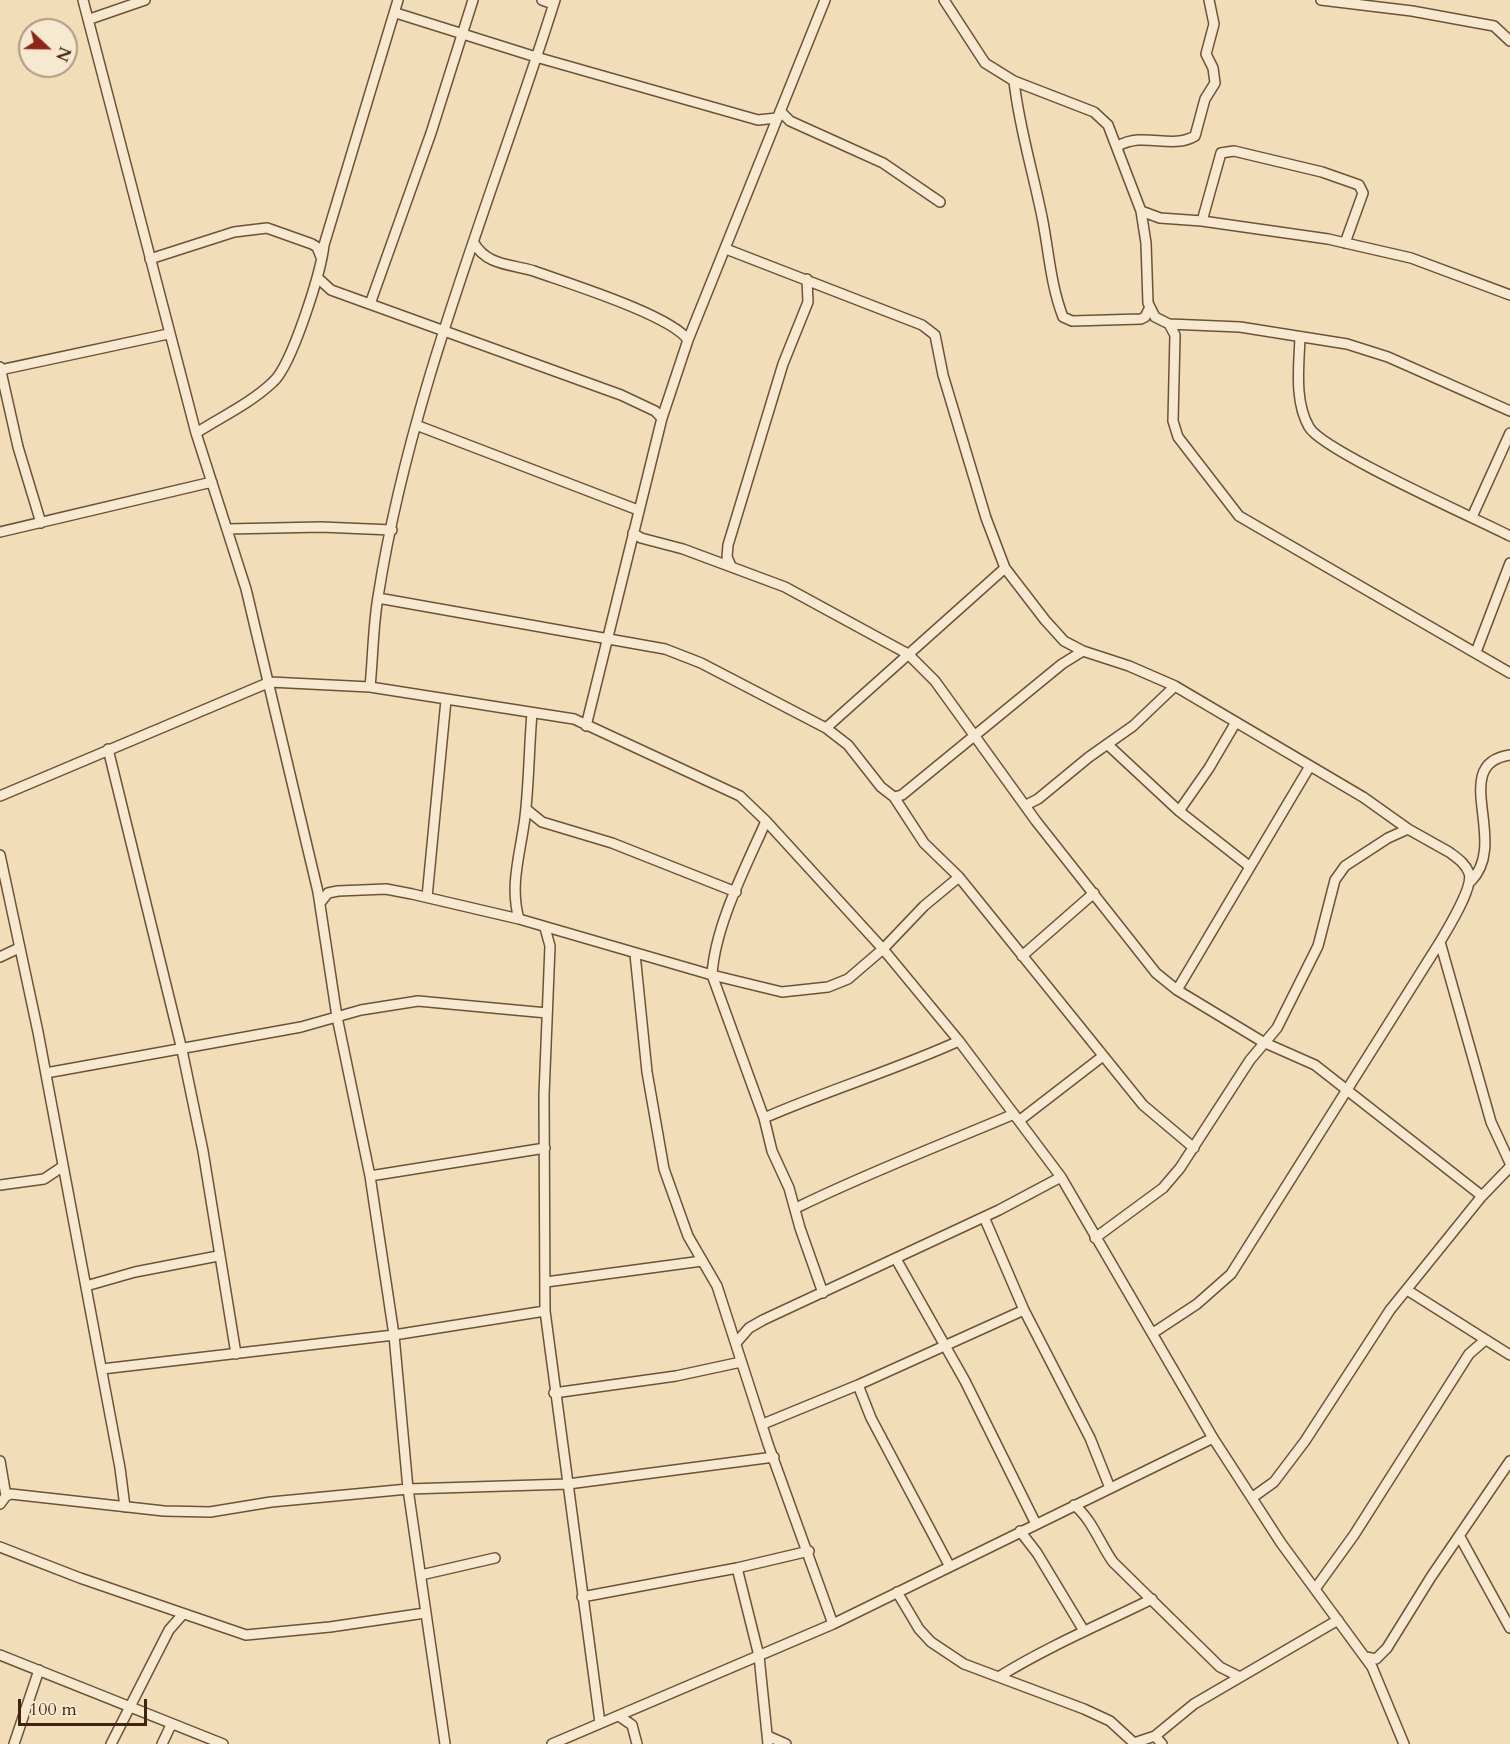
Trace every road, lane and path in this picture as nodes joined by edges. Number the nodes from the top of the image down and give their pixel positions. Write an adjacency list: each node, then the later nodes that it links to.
1 (83, 0): 14 (street)
2 (145, 0): 14 (street)
3 (398, 0): 13 (street)
4 (472, 0): 15 (street)
5 (542, 0): 11 (street)
6 (825, 0): 19 (street)
7 (944, 0): 18 (street)
8 (1209, 0): 20 (street)
9 (1321, 0): 12 (street)
10 (1418, 0): 12 (street)
11 (554, 2): 17 (street)
12 (1412, 11): 16 (street)
13 (396, 13): 15 (street); 28 (street)
14 (90, 19): 27 (street)
15 (464, 34): 17 (street); 32 (street)
16 (1510, 41)
17 (536, 57): 19 (street); 24 (street)
18 (1014, 81): 20 (street); 33 (street)
19 (778, 115): 21 (street); 26 (street)
20 (1118, 146): 22 (street)
21 (940, 202)
22 (1141, 211): 23 (street); 33 (street)
23 (1202, 221): 25 (street); 25 (street)
24 (474, 243): 35 (street); 38 (street)
25 (1345, 243): 31 (street)
26 (726, 249): 30 (street); 38 (street)
27 (150, 259): 28 (street); 36 (street)
28 (322, 263): 29 (street)
29 (318, 278): 32 (street); 43 (street)
30 (807, 279): 55 (street); 56 (street)
31 (1510, 294)
32 (370, 304): 35 (street)
33 (1150, 307): 34 (street)
34 (1169, 324): 37 (street); 60 (street)
35 (444, 331): 41 (street); 42 (street)
36 (168, 334): 39 (street); 43 (street)
37 (1300, 337): 40 (street); 47 (street)
38 (688, 340): 41 (street)
39 (0, 369): 48 (street)
40 (1510, 411)
41 (662, 418): 46 (street)
42 (416, 425): 46 (street); 50 (street)
43 (196, 433): 45 (street)
44 (1510, 433): 47 (street)
45 (212, 482): 48 (street); 49 (street)
46 (638, 510): 52 (street)
47 (1472, 516): 53 (street)
48 (41, 523): 51 (street)
49 (227, 530): 50 (street); 63 (street)
50 (392, 530): 57 (street)
51 (0, 532)
52 (633, 532): 55 (street); 58 (street)
53 (1510, 536)
54 (1510, 563): 60 (street)
55 (731, 566): 61 (street)
56 (1005, 568): 59 (street); 61 (street)
57 (378, 598): 58 (street); 65 (street)
58 (609, 639): 69 (street); 70 (street)
59 (1083, 651): 64 (street); 71 (street)
60 (1476, 652): 62 (street)
61 (908, 654): 70 (street); 71 (street)
62 (1510, 673)
63 (270, 682): 65 (street); 73 (street); 90 (street)
64 (1175, 686): 68 (street); 72 (street)
65 (370, 687): 66 (street)
66 (446, 700): 67 (street); 89 (street)
67 (532, 713): 69 (street); 79 (street)
68 (1236, 722): 75 (street); 80 (street)
69 (586, 726): 81 (street)
70 (826, 728): 77 (street)
71 (973, 738): 77 (street); 78 (street)
72 (1107, 744): 78 (street); 80 (street)
73 (108, 749): 76 (street); 107 (street)
74 (1510, 755): 86 (street)
75 (1310, 766): 82 (street); 84 (street)
76 (0, 796)
77 (894, 797): 85 (street)
78 (1026, 805): 88 (street)
79 (526, 809): 87 (street); 91 (street)
80 (1179, 811): 84 (street)
81 (766, 821): 87 (street); 95 (street)
82 (1408, 829): 86 (street); 106 (street)
83 (0, 855): 94 (street)
84 (1249, 866): 102 (street)
85 (959, 877): 95 (street); 97 (street)
86 (1471, 881): 93 (street)
87 (736, 892): 101 (street)
88 (1094, 893): 97 (street); 102 (street)
89 (427, 897): 90 (street); 91 (street)
90 (320, 903): 104 (street)
91 (519, 919): 92 (street)
92 (545, 928): 96 (street); 103 (street)
93 (1440, 942): 98 (street); 100 (street)
94 (19, 948): 99 (street); 109 (street)
95 (883, 949): 101 (street); 105 (street)
96 (635, 954): 101 (street); 126 (street)
97 (1022, 956): 108 (street)
98 (1431, 956): 100 (street); 110 (street)
99 (0, 957)
100 (1446, 963): 115 (street)
101 (712, 975): 112 (street)
102 (1177, 990): 106 (street)
103 (547, 1013): 104 (street); 113 (street)
104 (337, 1017): 107 (street); 117 (street)
105 (959, 1041): 111 (street); 112 (street)
106 (1263, 1042): 110 (street); 114 (street)
107 (182, 1050): 109 (street); 124 (street)
108 (1103, 1056): 111 (street); 114 (street)
109 (46, 1074): 116 (street)
110 (1346, 1091): 120 (street); 133 (street)
111 (1017, 1117): 118 (street); 121 (street)
112 (764, 1118): 121 (street)
113 (545, 1148): 117 (street); 127 (street)
114 (1194, 1148): 123 (street)
115 (1510, 1165): 120 (street)
116 (62, 1167): 119 (street); 128 (street)
117 (370, 1176): 134 (street)
118 (1061, 1177): 122 (street); 123 (street)
119 (0, 1185)
120 (1482, 1196): 129 (street)
121 (796, 1208): 130 (street)
122 (984, 1217): 125 (street); 131 (street)
123 (1095, 1238): 133 (street)
124 (218, 1256): 128 (street); 138 (street)
125 (896, 1259): 130 (street); 137 (street)
126 (702, 1261): 127 (street); 136 (street)
127 (546, 1282): 132 (street)
128 (86, 1286): 141 (street)
129 (1407, 1290): 135 (street); 152 (street)
130 (824, 1293): 136 (street)
131 (1024, 1310): 137 (street); 150 (street)
132 (545, 1311): 134 (street); 143 (street)
133 (1153, 1333): 145 (street)
134 (394, 1335): 138 (street); 151 (street)
135 (1484, 1341): 139 (street); 168 (street)
136 (736, 1344): 140 (street)
137 (944, 1346): 142 (street); 159 (street)
138 (236, 1354): 141 (street)
139 (1510, 1355)
140 (741, 1362): 143 (street); 144 (street)
141 (102, 1369): 157 (street)
142 (858, 1385): 144 (street); 165 (street)
143 (554, 1393): 149 (street)
144 (764, 1424): 146 (street)
145 (1213, 1438): 150 (street); 154 (street)
146 (774, 1457): 149 (street); 163 (street)
147 (0, 1461): 153 (street)
148 (1510, 1461): 161 (street)
149 (568, 1484): 151 (street); 170 (street)
150 (1110, 1488): 156 (street)
151 (408, 1489): 157 (street); 167 (street)
152 (1264, 1492): 154 (street); 158 (street)
153 (6, 1496): 155 (street); 157 (street)
154 (1253, 1497): 158 (street)
155 (0, 1504)
156 (1074, 1505): 159 (street); 171 (street)
157 (125, 1507)
158 (1258, 1507): 168 (street)
159 (1036, 1524): 160 (street)
160 (1020, 1531): 165 (street); 179 (street)
161 (1460, 1537): 177 (street); 182 (street)
162 (0, 1546): 172 (street)
163 (809, 1551): 166 (street); 176 (street)
164 (495, 1558): 167 (street)
165 (949, 1565): 169 (street)
166 (737, 1568): 170 (street); 181 (street)
167 (421, 1575): 173 (street)
168 (1315, 1589): 175 (street)
169 (897, 1592): 176 (street); 186 (street)
170 (582, 1597): 190 (street)
171 (1152, 1599): 179 (street); 187 (street)
172 (166, 1608): 174 (street); 178 (street)
173 (425, 1613): 174 (street); 199 (street)
174 (183, 1614): 178 (street)
175 (1338, 1620): 183 (street); 187 (street)
176 (834, 1624): 181 (street)
177 (1510, 1628)
178 (169, 1630): 188 (street)
179 (1084, 1631): 186 (street)
180 (0, 1655): 184 (street)
181 (759, 1656): 189 (street); 193 (street)
182 (1381, 1656): 183 (street); 185 (street)
183 (1366, 1657): 185 (street)
184 (39, 1670): 188 (street); 196 (street)
185 (1376, 1675): 204 (street)
186 (1000, 1676): 195 (street)
187 (1240, 1677): 192 (street)
188 (129, 1707): 191 (street); 197 (street)
189 (619, 1716): 190 (street); 201 (street)
190 (600, 1723): 200 (street)
191 (171, 1725): 194 (street); 198 (street)
192 (1155, 1736): 195 (street); 203 (street)
193 (768, 1740): 202 (street)
194 (218, 1743)
195 (1139, 1743)
196 (14, 1744)
197 (111, 1744)
198 (162, 1744)
199 (445, 1744)
200 (552, 1744)
201 (637, 1744)
202 (786, 1744)
203 (1162, 1744)
204 (1404, 1744)

